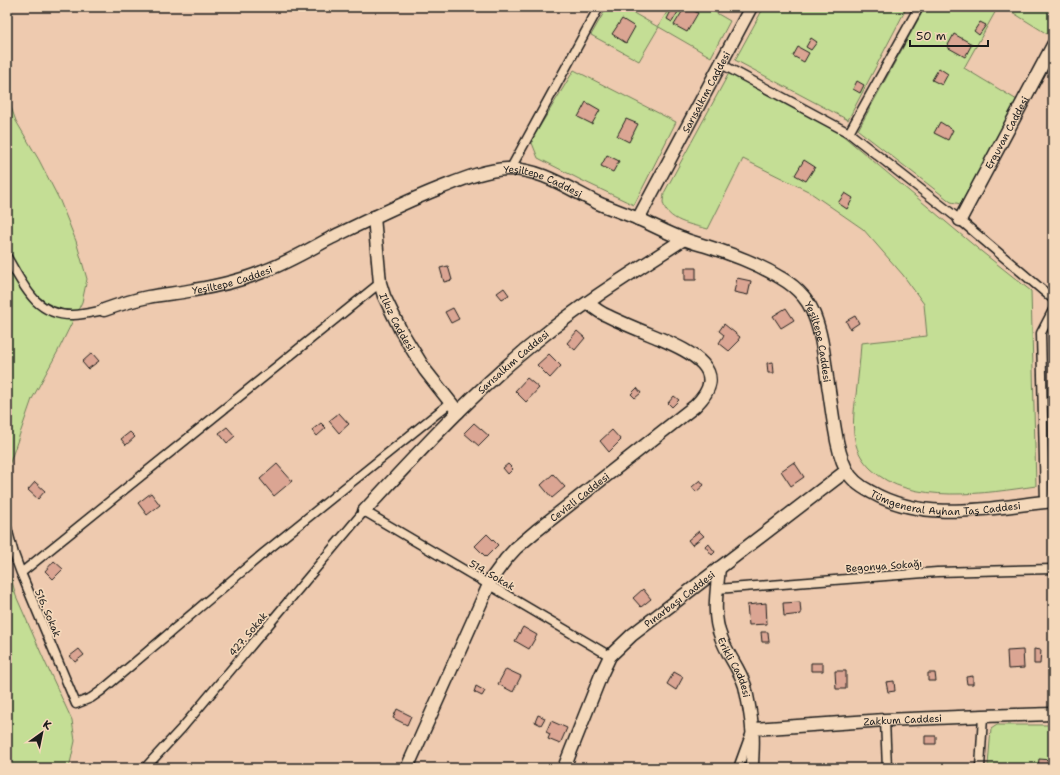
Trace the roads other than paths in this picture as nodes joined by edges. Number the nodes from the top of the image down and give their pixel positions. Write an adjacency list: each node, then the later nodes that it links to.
1 (598, 7): 7 (street)
2 (751, 7): 5 (street, Sarısalkım Caddesi)
3 (919, 7): 6 (street)
4 (1053, 45): 10 (street, Erguvan Caddesi)
5 (721, 64): 6 (street); 9 (street, Sarısalkım Caddesi)
6 (849, 133): 10 (street)
7 (511, 168): 8 (street, Yeşiltepe Caddesi); 9 (street, Yeşiltepe Caddesi)
8 (374, 217): 13 (street, Ilkız Caddesi); 16 (street, Yeşiltepe Caddesi)
9 (638, 219): 11 (street, Yeşiltepe Caddesi)
10 (960, 220): 14 (street)
11 (684, 239): 15 (street, Sarısalkım Caddesi); 19 (street, Yeşiltepe Caddesi)
12 (7, 257): 16 (street)
13 (380, 283): 18 (street, Ilkız Caddesi); 25 (street)
14 (1053, 299)
15 (588, 303): 18 (street, Sarısalkım Caddesi); 26 (street, Cevizli Caddesi)
16 (104, 310)
17 (1053, 310): 20 (street)
18 (454, 408): 21 (street, Sarısalkım Caddesi); 25 (street, 516. Sokak)
19 (846, 471): 20 (street, Tümgeneral Ayhan Taş Caddesi); 23 (street, Pınarbaşı Caddesi)
20 (1049, 501)
21 (364, 511): 26 (street, 514. Sokak); 33 (street, 427. Sokak)
22 (7, 528): 25 (street, 516. Sokak)
23 (719, 568): 27 (street, Erikli Caddesi); 28 (street, Pınarbaşı Caddesi)
24 (1053, 569): 27 (street, Begonya Sokağı)
25 (21, 573)
26 (489, 584): 28 (street, 514. Sokak); 34 (street, Cevizli Caddesi)
27 (717, 589): 32 (street, Erikli Caddesi)
28 (610, 656): 35 (street, Pınarbaşı Caddesi)
29 (1053, 714): 30 (street, Zakkum Caddesi)
30 (983, 716): 31 (street, Zakkum Caddesi); 39 (street)
31 (885, 720): 32 (street, Zakkum Caddesi); 38 (street)
32 (752, 729): 36 (street); 37 (street, Erikli Caddesi)
33 (145, 768)
34 (407, 768)
35 (564, 768)
36 (738, 768)
37 (752, 768)
38 (887, 768)
39 (980, 768)

